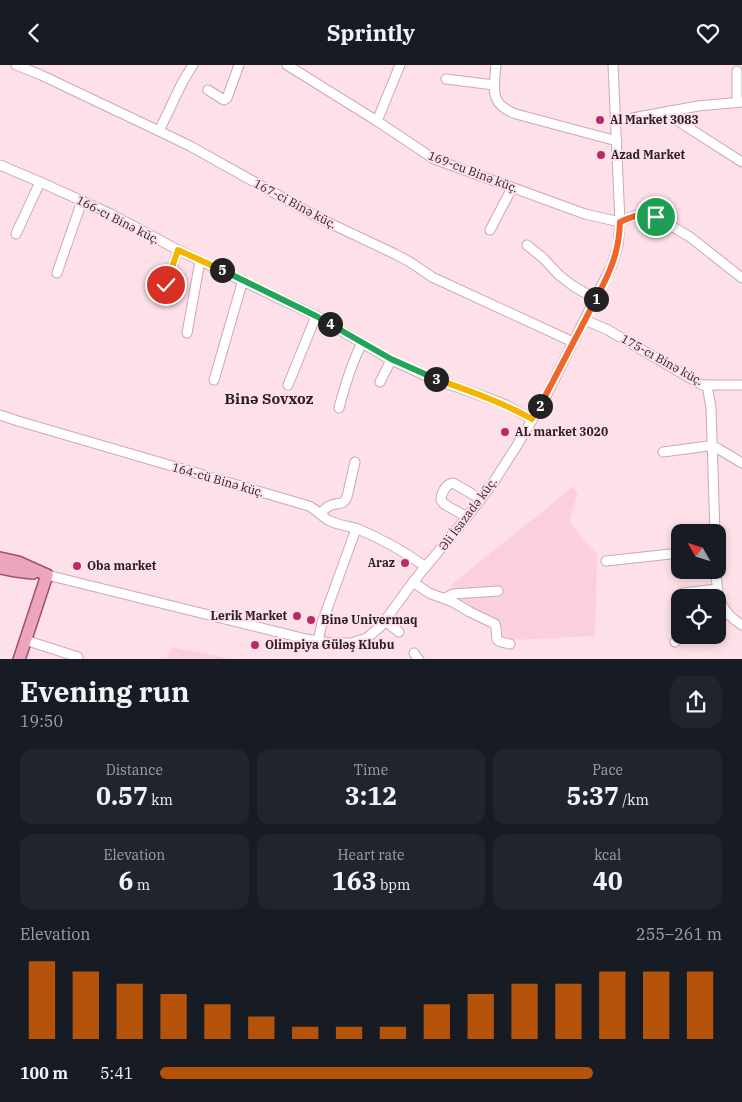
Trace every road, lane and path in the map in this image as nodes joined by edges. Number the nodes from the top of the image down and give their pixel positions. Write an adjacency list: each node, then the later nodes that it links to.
1 (16, 65): 16 (street, 167-ci Binə küç.)
2 (193, 65): 16 (street)
3 (239, 65): 11 (street)
4 (287, 65): 14 (street, 169-cu Binə küç.)
5 (400, 65): 14 (street)
6 (496, 65): 10 (street)
7 (613, 65): 15 (street, Əli İsazadə küç.)
8 (737, 71): 12 (street)
9 (446, 79): 10 (street)
10 (494, 85): 17 (street)
11 (208, 90)
12 (740, 102): 13 (street)
13 (670, 111): 15 (street); 18 (street)
14 (377, 121): 21 (street, 169-cu Binə küç.)
15 (616, 121): 17 (street, Əli İsazadə küç.)
16 (159, 131): 37 (street, 167-ci Binə küç.)
17 (617, 141): 23 (street, Əli İsazadə küç.)
18 (742, 162)
19 (0, 165): 20 (street, 166-cı Binə küç.)
20 (40, 182): 22 (street, 166-cı Binə küç.); 25 (street)
21 (512, 188): 23 (street, 169-cu Binə küç.); 24 (street)
22 (82, 201): 27 (street, 166-cı Binə küç.); 29 (street)
23 (620, 222): 30 (street); 33 (street, Əli İsazadə küç.)
24 (490, 230)
25 (16, 234)
26 (527, 245): 33 (street)
27 (178, 250): 28 (street, 166-cı Binə küç.); 32 (street)
28 (200, 261): 31 (street, 166-cı Binə küç.); 36 (street)
29 (57, 273)
30 (742, 278)
31 (243, 280): 34 (street, 166-cı Binə küç.); 40 (street)
32 (166, 285)
33 (596, 299): 35 (street, Əli İsazadə küç.)
34 (316, 316): 38 (street, 166-cı Binə küç.); 42 (street)
35 (585, 320): 37 (street, Əli İsazadə küç.); 43 (street, 175-cı Binə küç.)
36 (187, 333)
37 (573, 342): 47 (street, Əli İsazadə küç.)
38 (362, 343): 39 (street, 166-cı Binə küç.); 45 (street)
39 (391, 359): 41 (street); 47 (street, 166-cı Binə küç.)
40 (214, 381)
41 (380, 382)
42 (288, 385)
43 (707, 385): 44 (street, 175-cı Binə küç.); 48 (street)
44 (742, 385)
45 (339, 408)
46 (0, 415): 53 (street, 164-cü Binə küç.)
47 (532, 419): 52 (street, Əli İsazadə küç.)
48 (713, 447): 49 (street); 51 (street); 55 (street)
49 (663, 452)
50 (355, 461): 53 (street)
51 (742, 463)
52 (482, 499): 54 (street, Əli İsazadə küç.); 54 (street)
53 (321, 513): 56 (street, 164-cü Binə küç.)
54 (468, 517): 61 (street, Əli İsazadə küç.)
55 (715, 524)
56 (356, 529): 61 (street, 164-cü Binə küç.); 72 (street)
57 (671, 554): 59 (street)
58 (0, 558): 60 (main road)
59 (606, 561)
60 (17, 567): 62 (main road); 63 (main road)
61 (426, 567): 64 (street, Əli İsazadə küç.)
62 (0, 568)
63 (48, 575): 71 (main road); 72 (street, Əli İsazadə küç.)
64 (413, 582): 66 (street); 68 (street, Əli İsazadə küç.)
65 (498, 591): 66 (street)
66 (445, 599): 73 (street)
67 (726, 611): 69 (street)
68 (385, 621): 70 (street); 72 (street, Əli İsazadə küç.)
69 (742, 625)
70 (399, 632)
71 (25, 640): 74 (street); 75 (main road)
72 (318, 641)
73 (510, 644)
74 (78, 657)
75 (18, 659)

